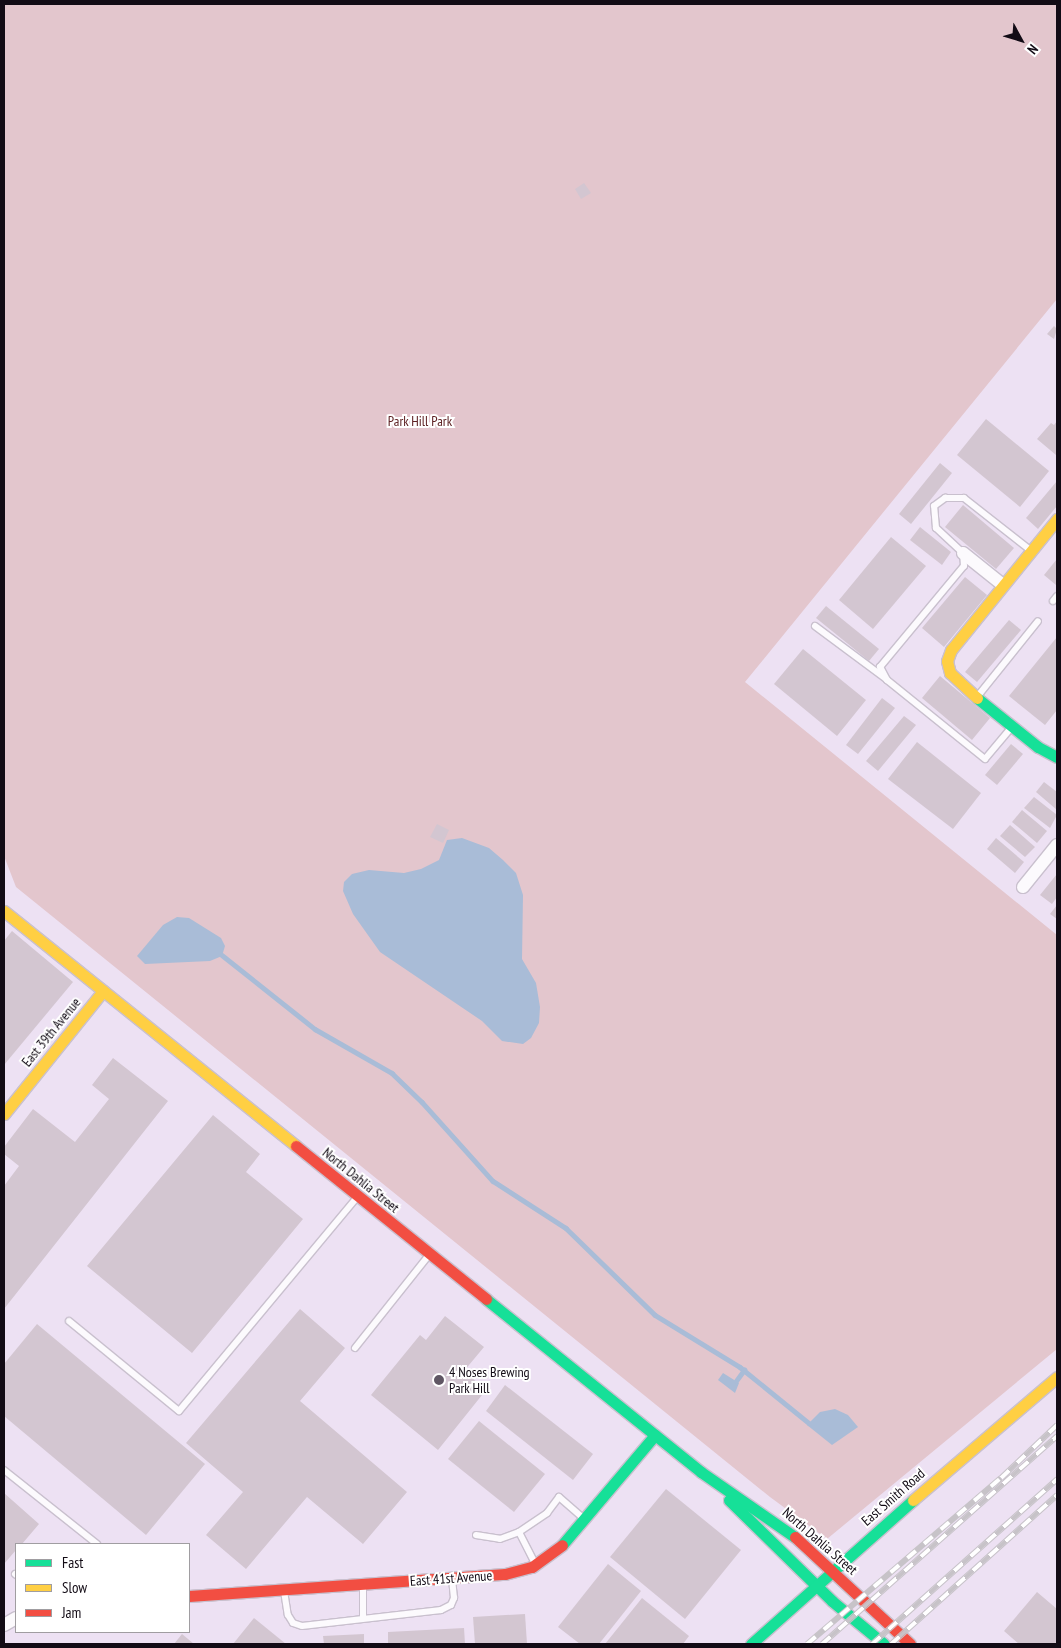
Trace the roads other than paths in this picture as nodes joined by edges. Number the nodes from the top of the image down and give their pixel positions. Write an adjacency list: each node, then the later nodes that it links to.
1 (1057, 519): 2 (street)
2 (1031, 551): 3 (lane); 4 (street)
3 (963, 553): 4 (street); 7 (lane)
4 (1003, 585): 8 (street)
5 (1038, 621): 8 (lane)
6 (815, 626): 7 (lane)
7 (887, 680): 9 (lane)
8 (976, 698): 9 (street)
9 (1012, 726): 10 (street)
10 (1057, 757)
11 (1056, 849): 12 (street)
12 (1023, 887)
13 (4, 911): 14 (street, North Dahlia Street)
14 (103, 991): 15 (street, East 39th Avenue); 16 (street, North Dahlia Street)
15 (4, 1114)
16 (358, 1196): 17 (street, North Dahlia Street); 18 (lane)
17 (430, 1254): 19 (lane); 21 (street, North Dahlia Street)
18 (69, 1321)
19 (355, 1348)
20 (1057, 1377): 29 (street, East Smith Road)
21 (655, 1435): 23 (street, North Dahlia Street); 24 (street, East 41st Avenue)
22 (4, 1470): 27 (lane)
23 (701, 1472): 29 (street, North Dahlia Street); 32 (street, North Dahlia Street)
24 (585, 1520): 25 (lane); 28 (street, East 41st Avenue)
25 (519, 1532): 26 (lane); 28 (lane)
26 (476, 1535)
27 (95, 1543)
28 (536, 1565): 30 (street, East 41st Avenue)
29 (833, 1570): 32 (street, East Smith Road); 40 (street, North Dahlia Street)
30 (451, 1578): 31 (street, East 41st Avenue); 35 (lane)
31 (363, 1584): 33 (street, East 41st Avenue); 35 (lane)
32 (816, 1586): 38 (street, East Smith Road); 39 (street, North Dahlia Street)
33 (284, 1590): 34 (street, East 41st Avenue); 35 (lane)
34 (190, 1596)
35 (363, 1617)
36 (15, 1619): 37 (street)
37 (4, 1625)
38 (752, 1644)
39 (884, 1644)
40 (910, 1644)

